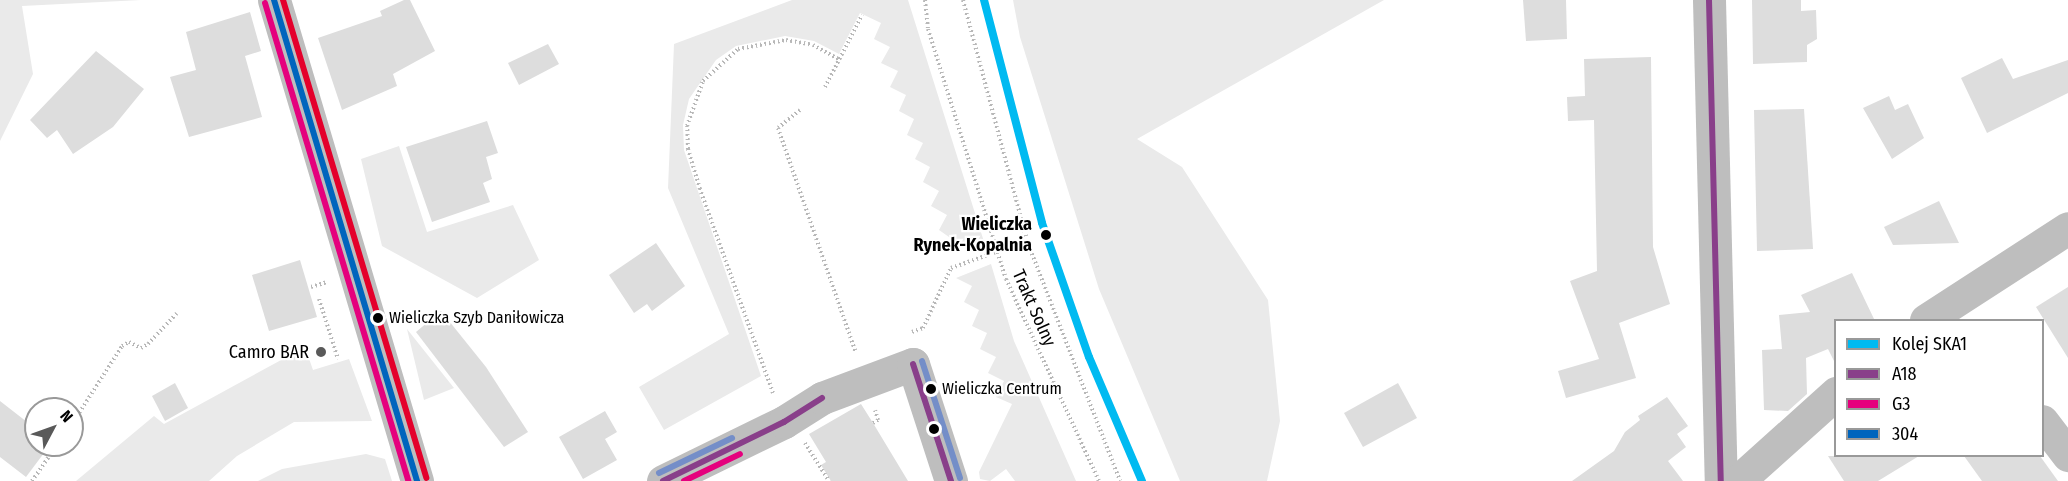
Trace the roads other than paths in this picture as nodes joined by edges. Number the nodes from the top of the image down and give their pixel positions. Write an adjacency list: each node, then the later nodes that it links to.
1 (274, 0): 10 (street)
2 (1709, 0): 12 (street)
3 (2068, 228): 4 (street)
4 (1960, 311): 5 (street)
5 (1933, 319)
6 (1834, 395): 13 (street)
7 (2044, 422): 8 (street)
8 (2068, 455)
9 (673, 479): 11 (street)
10 (417, 481)
11 (951, 481)
12 (1721, 481)
13 (1738, 481)

